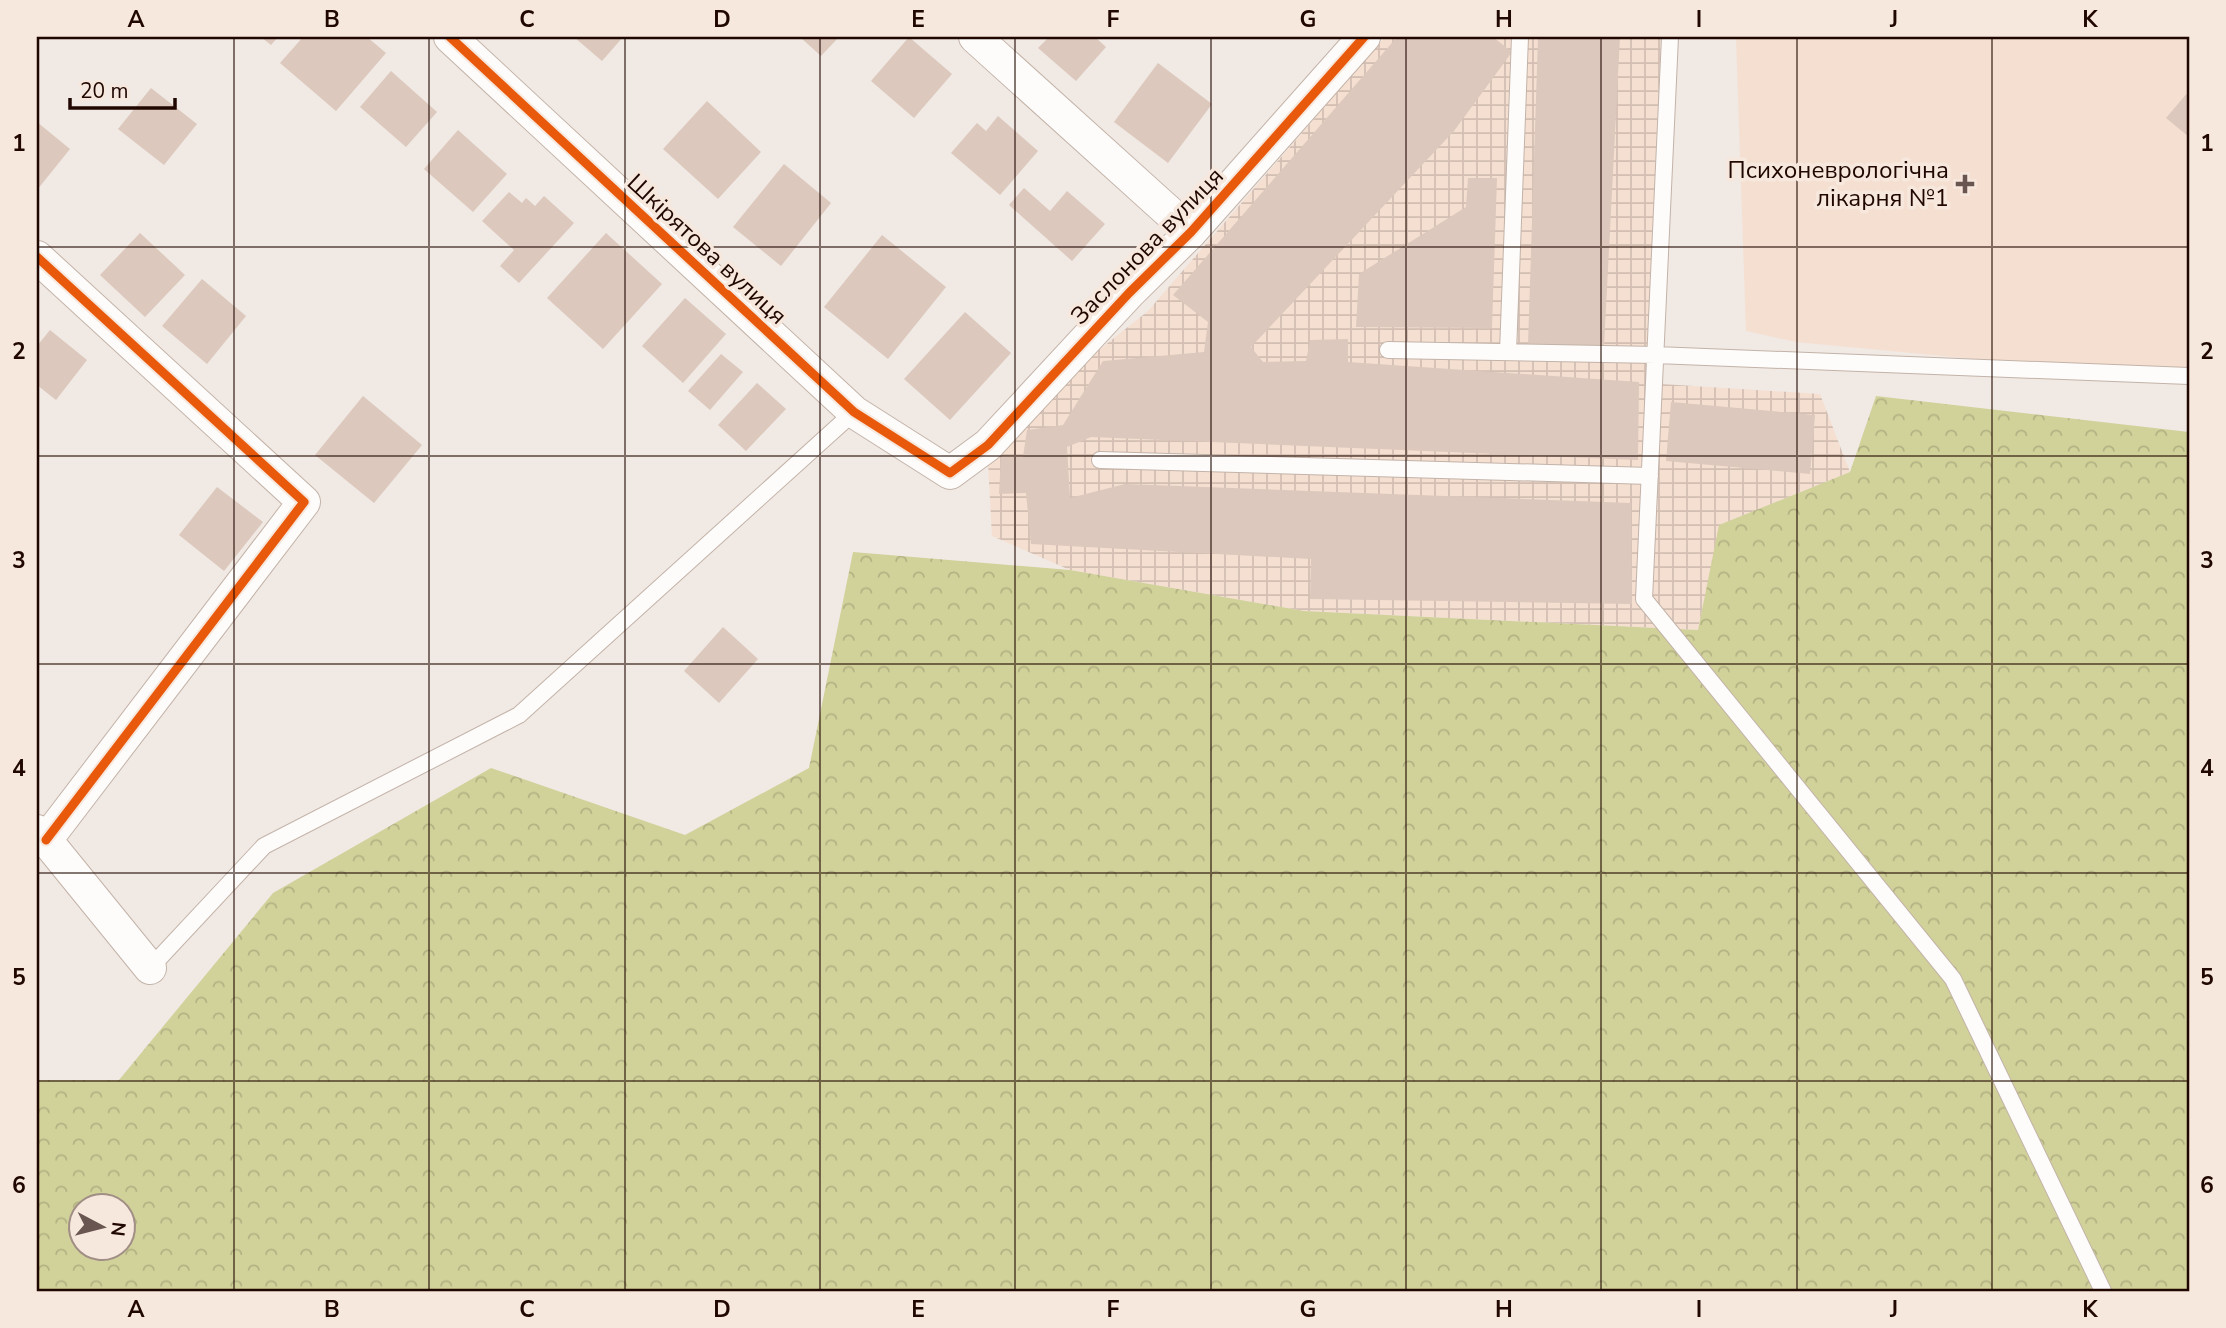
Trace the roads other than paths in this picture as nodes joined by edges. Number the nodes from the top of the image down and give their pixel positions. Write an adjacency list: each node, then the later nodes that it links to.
1 (450, 37): 12 (street, Шкірятова вулиця)
2 (975, 37): 6 (street)
3 (1364, 37): 6 (street, Заслонова вулиця)
4 (1520, 37): 9 (lane)
5 (1670, 37): 10 (lane)
6 (1191, 232): 14 (street, Заслонова вулиця)
7 (37, 257): 16 (street)
8 (1388, 350): 9 (lane)
9 (1508, 352): 10 (lane)
10 (1656, 355): 11 (lane); 15 (lane)
11 (2189, 376)
12 (855, 412): 14 (street, Шкірятова вулиця); 17 (lane)
13 (1100, 460): 15 (lane)
14 (950, 473)
15 (1650, 476): 18 (lane)
16 (40, 840): 17 (street)
17 (150, 968)
18 (2103, 1291)

